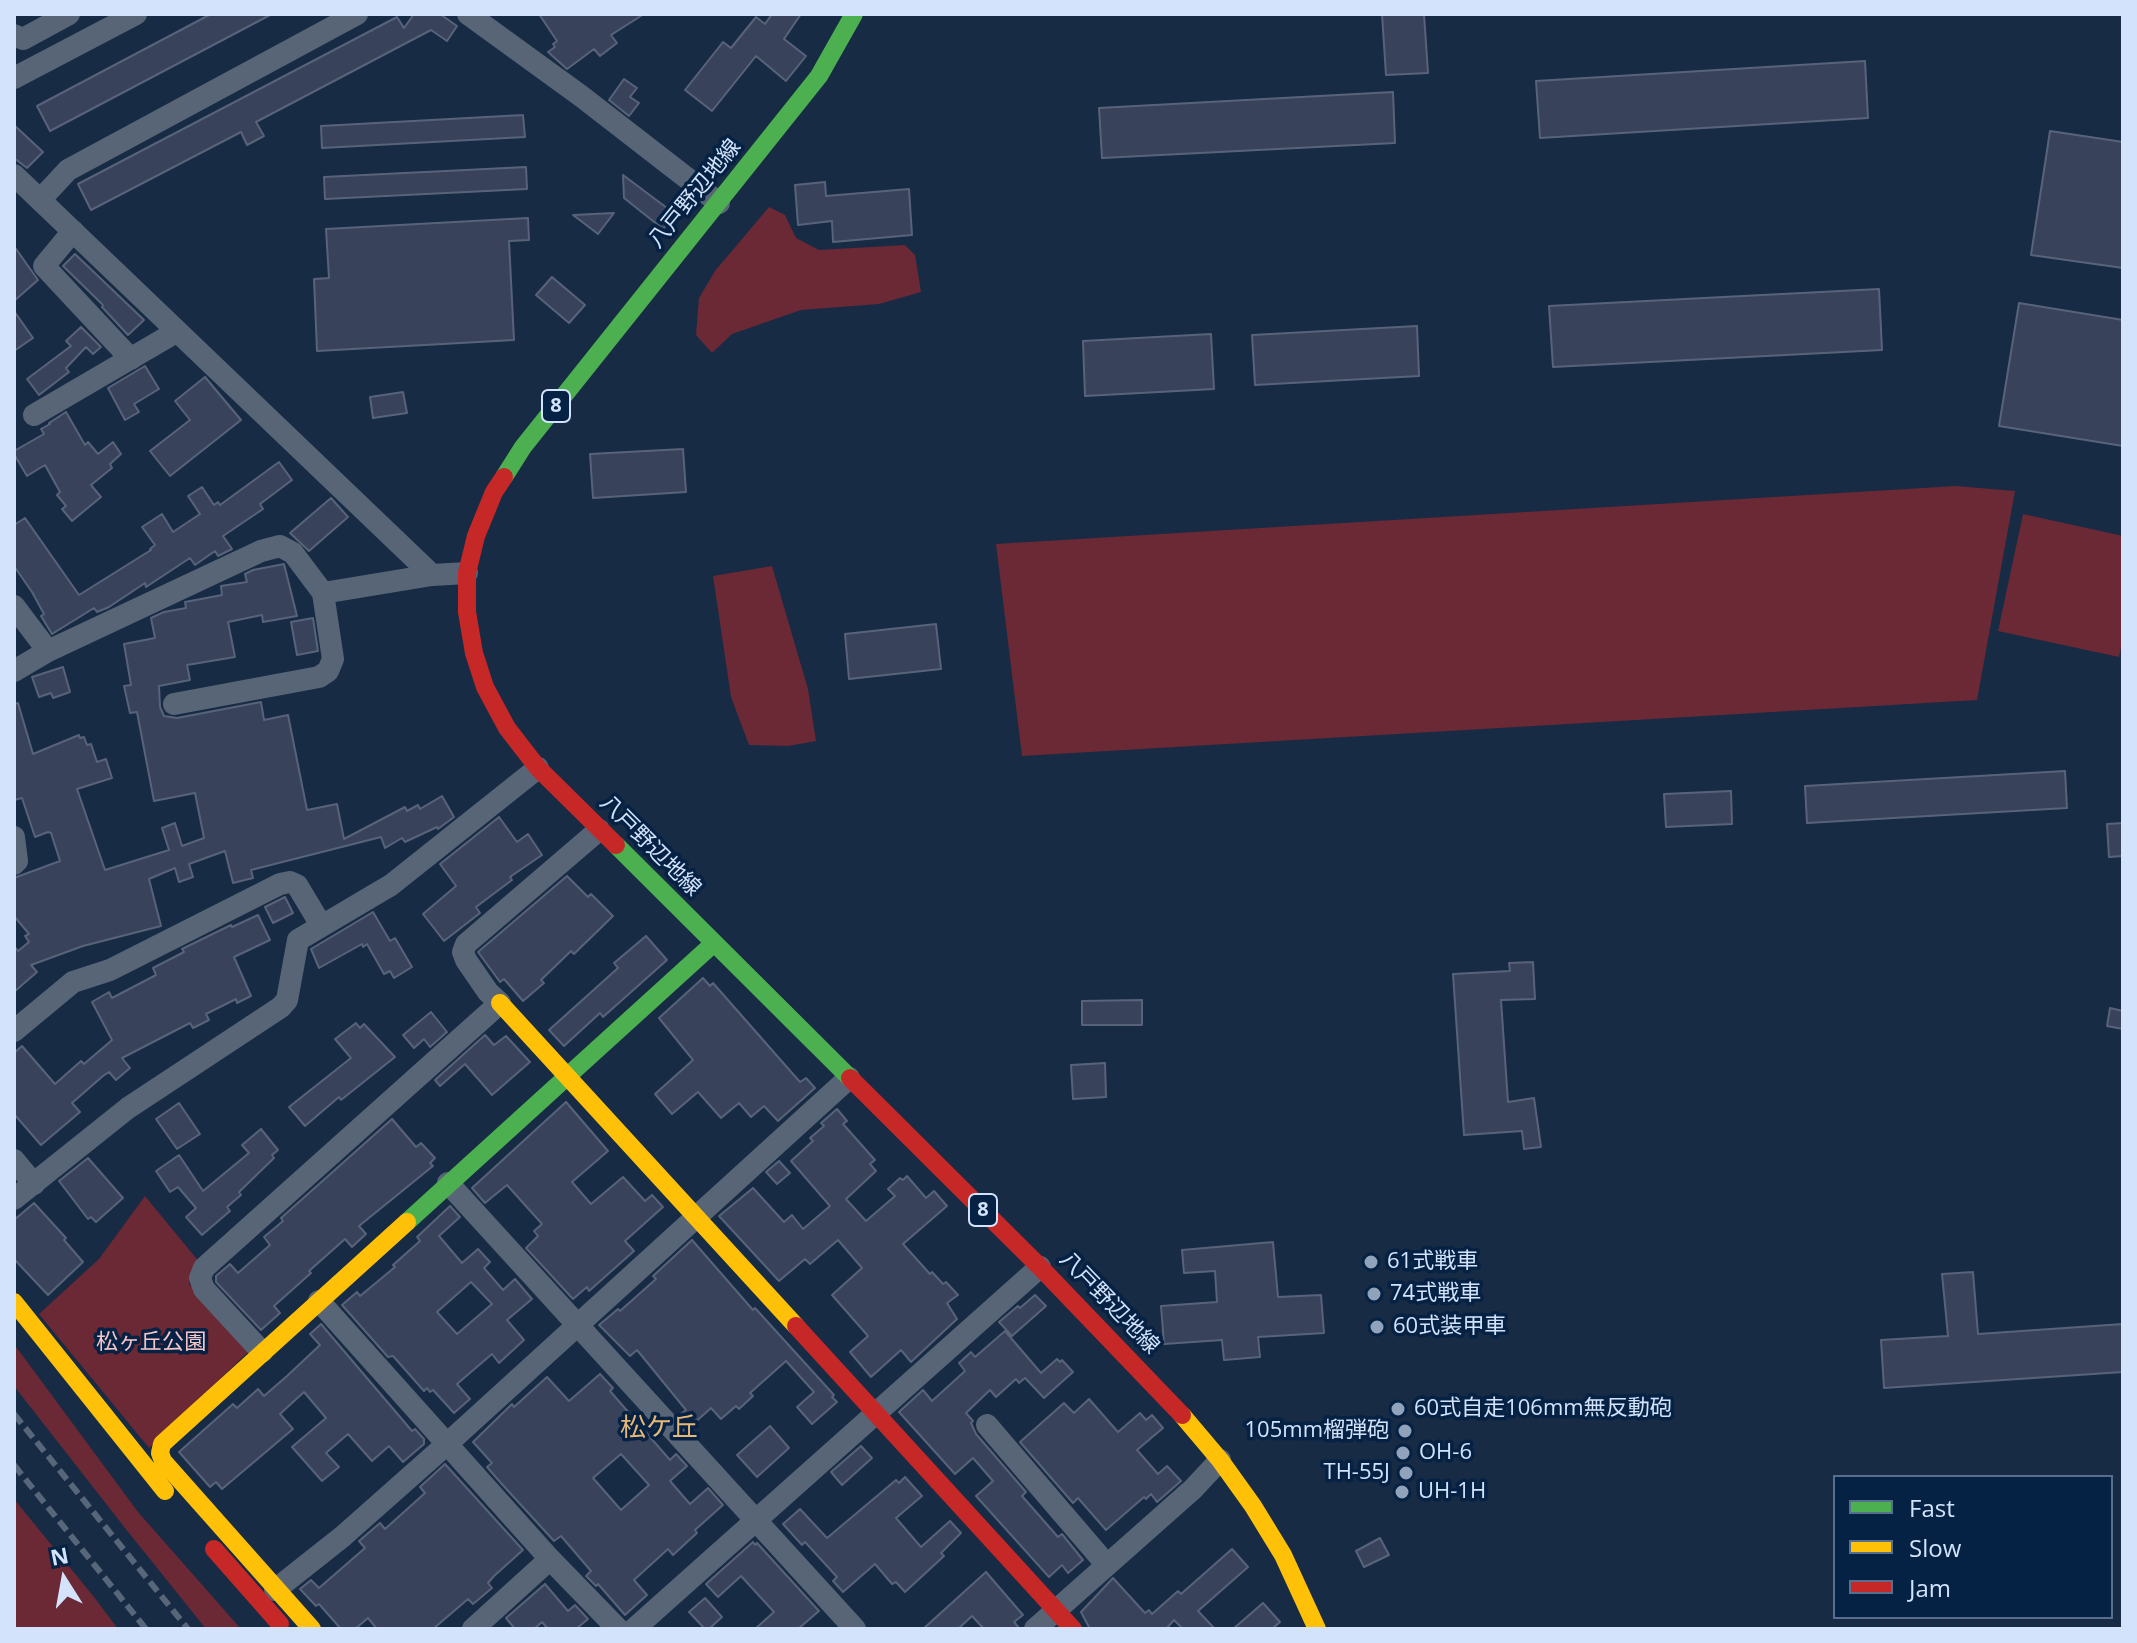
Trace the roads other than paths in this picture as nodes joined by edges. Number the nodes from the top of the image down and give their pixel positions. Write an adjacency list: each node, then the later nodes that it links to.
1 (69, 14): 6 (street)
2 (136, 14): 7 (street)
3 (357, 14): 9 (street)
4 (468, 14): 10 (street)
5 (854, 14): 10 (street, 八戸野辺地線 / 8)
6 (14, 35)
7 (14, 78)
8 (14, 175): 9 (street)
9 (40, 200): 11 (street)
10 (719, 203): 15 (street, 八戸野辺地線 / 8)
11 (73, 231): 12 (street); 13 (street)
12 (176, 332): 13 (street); 16 (street)
13 (131, 359): 14 (street)
14 (34, 415)
15 (467, 573): 16 (street); 22 (street, 八戸野辺地線 / 8)
16 (432, 575): 17 (street)
17 (323, 593): 19 (street); 21 (street)
18 (14, 606): 19 (street)
19 (48, 651): 20 (street)
20 (14, 671)
21 (174, 704)
22 (538, 768): 23 (street, 八戸野辺地線 / 8); 26 (street)
23 (599, 830): 27 (street, 八戸野辺地線 / 8); 28 (street)
24 (14, 837): 25 (street)
25 (14, 864)
26 (321, 925): 29 (street); 34 (street)
27 (713, 944): 30 (street); 31 (street, 八戸野辺地線 / 8)
28 (500, 1003): 30 (street); 41 (street)
29 (14, 1031)
30 (570, 1076): 33 (street); 36 (street)
31 (849, 1078): 36 (street); 37 (street, 八戸野辺地線 / 8)
32 (14, 1160): 34 (street)
33 (448, 1183): 38 (street); 40 (street)
34 (34, 1184): 35 (street)
35 (14, 1199)
36 (696, 1216): 40 (street); 42 (street)
37 (1040, 1267): 42 (street); 45 (street, 八戸野辺地線 / 8)
38 (319, 1301): 41 (street); 44 (street)
39 (14, 1302): 46 (street)
40 (576, 1324): 44 (street); 47 (street)
41 (262, 1352): 51 (street)
42 (877, 1412): 47 (street); 52 (street)
43 (987, 1425): 50 (street)
44 (447, 1444): 49 (street); 51 (street)
45 (1220, 1460): 50 (street); 54 (street, 八戸野辺地線 / 8)
46 (179, 1507)
47 (757, 1520): 53 (street); 59 (street)
48 (198, 1531): 55 (street)
49 (550, 1559): 57 (street); 58 (street)
50 (1106, 1564): 52 (street)
51 (275, 1590): 56 (street)
52 (1056, 1610): 60 (street); 61 (street)
53 (843, 1625)
54 (1311, 1626)
55 (284, 1629)
56 (312, 1629)
57 (473, 1629)
58 (618, 1629)
59 (634, 1629)
60 (1035, 1629)
61 (1073, 1629)

